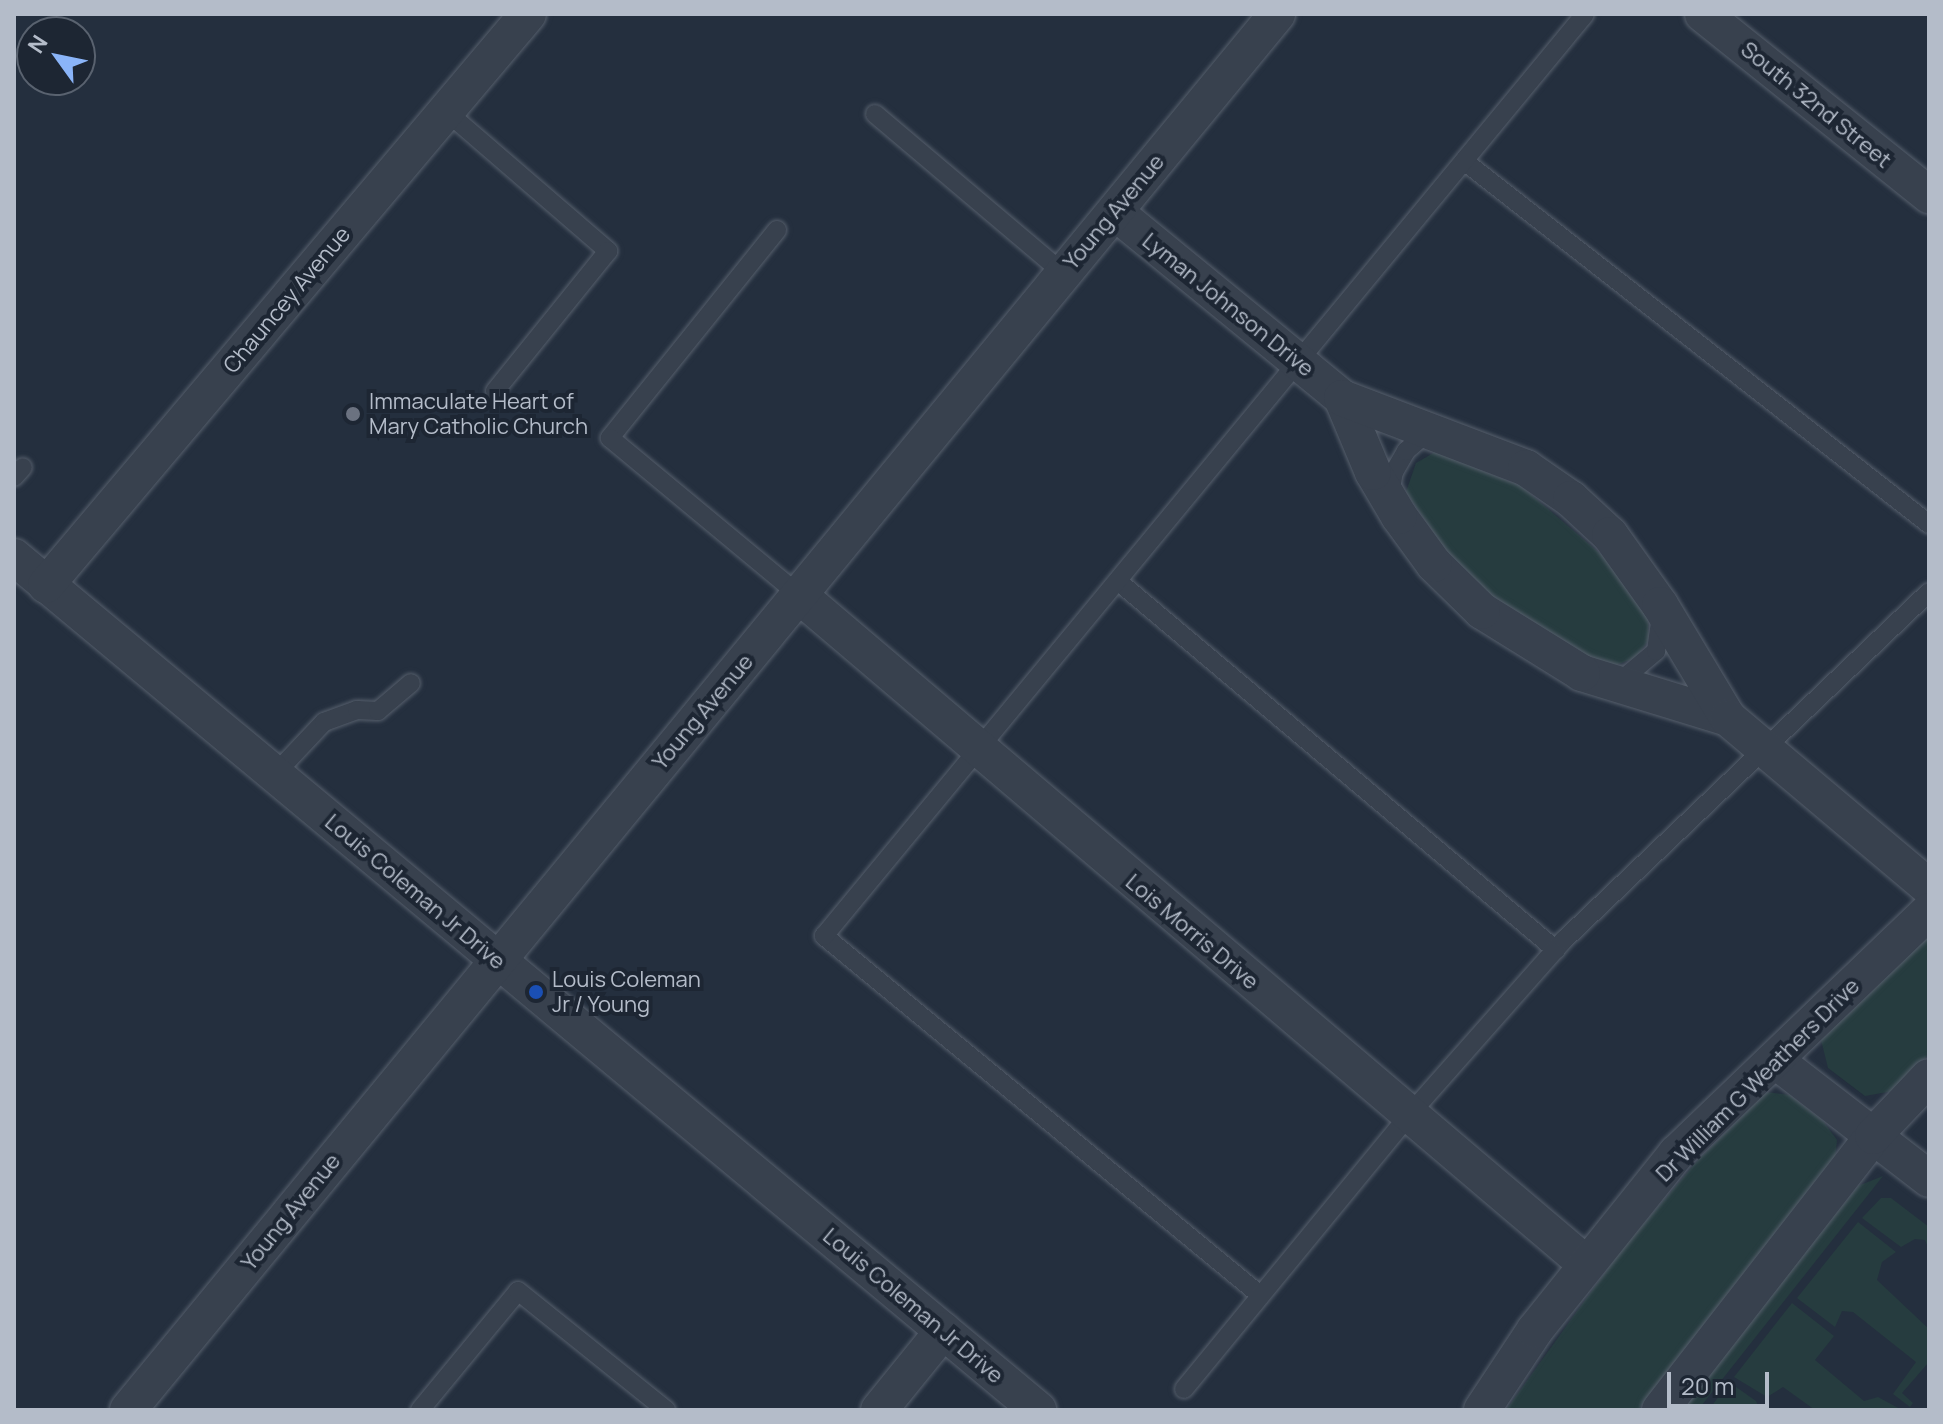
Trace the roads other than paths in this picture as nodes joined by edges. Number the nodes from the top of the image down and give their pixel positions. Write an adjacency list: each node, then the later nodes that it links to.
1 (528, 14): 5 (street, Chauncey Avenue)
2 (1277, 14): 9 (street, Young Avenue)
3 (1585, 14): 7 (lane)
4 (1703, 14): 8 (street, South 32nd Street)
5 (447, 112): 13 (lane); 20 (street, Chauncey Avenue)
6 (875, 114): 11 (lane)
7 (1464, 161): 12 (lane); 17 (lane)
8 (1929, 195)
9 (1115, 212): 11 (street, Young Avenue); 12 (street, Lyman Johnson Drive)
10 (777, 230): 22 (lane)
11 (1063, 273): 22 (street, Young Avenue)
12 (1299, 362): 14 (street, Lyman Johnson Drive); 19 (lane)
13 (495, 391)
14 (1342, 398): 15 (street, Lyman Johnson Drive); 16 (street, Lyman Johnson Drive)
15 (1429, 431): 16 (lane); 23 (street, Lyman Johnson Drive)
16 (1389, 499): 25 (street, Lyman Johnson Drive)
17 (1929, 524)
18 (14, 557): 20 (street, Louis Coleman Jr Drive)
19 (1119, 582): 28 (lane); 32 (lane)
20 (46, 585): 29 (street, Louis Coleman Jr Drive)
21 (1929, 592): 27 (lane)
22 (800, 596): 28 (street, Lois Morris Drive); 33 (street, Young Avenue)
23 (1660, 605): 25 (lane); 26 (street, Lyman Johnson Drive)
24 (411, 683): 29 (lane)
25 (1616, 685): 26 (street, Lyman Johnson Drive)
26 (1728, 718): 27 (street, Lyman Johnson Drive)
27 (1768, 751): 30 (street, Lyman Johnson Drive); 32 (lane)
28 (980, 753): 36 (street, Lois Morris Drive); 40 (lane)
29 (274, 775): 33 (street, Louis Coleman Jr Drive)
30 (1929, 887)
31 (1929, 911): 34 (street, Dr William G Weathers Drive)
32 (1556, 950): 36 (lane)
33 (498, 961): 41 (street, Louis Coleman Jr Drive); 43 (street, Young Avenue)
34 (1776, 1061): 37 (street); 39 (street, Dr William G Weathers Drive)
35 (1929, 1077): 37 (street)
36 (1409, 1115): 39 (street, Lois Morris Drive); 40 (lane)
37 (1873, 1136): 38 (street); 49 (street)
38 (1929, 1179)
39 (1586, 1264): 48 (street, Dr William G Weathers Drive)
40 (1260, 1295): 42 (lane)
41 (943, 1331): 46 (street); 47 (street, Louis Coleman Jr Drive)
42 (1184, 1389)
43 (128, 1410)
44 (420, 1410): 45 (lane)
45 (666, 1410)
46 (879, 1410)
47 (1038, 1410)
48 (1482, 1410)
49 (1660, 1410)

